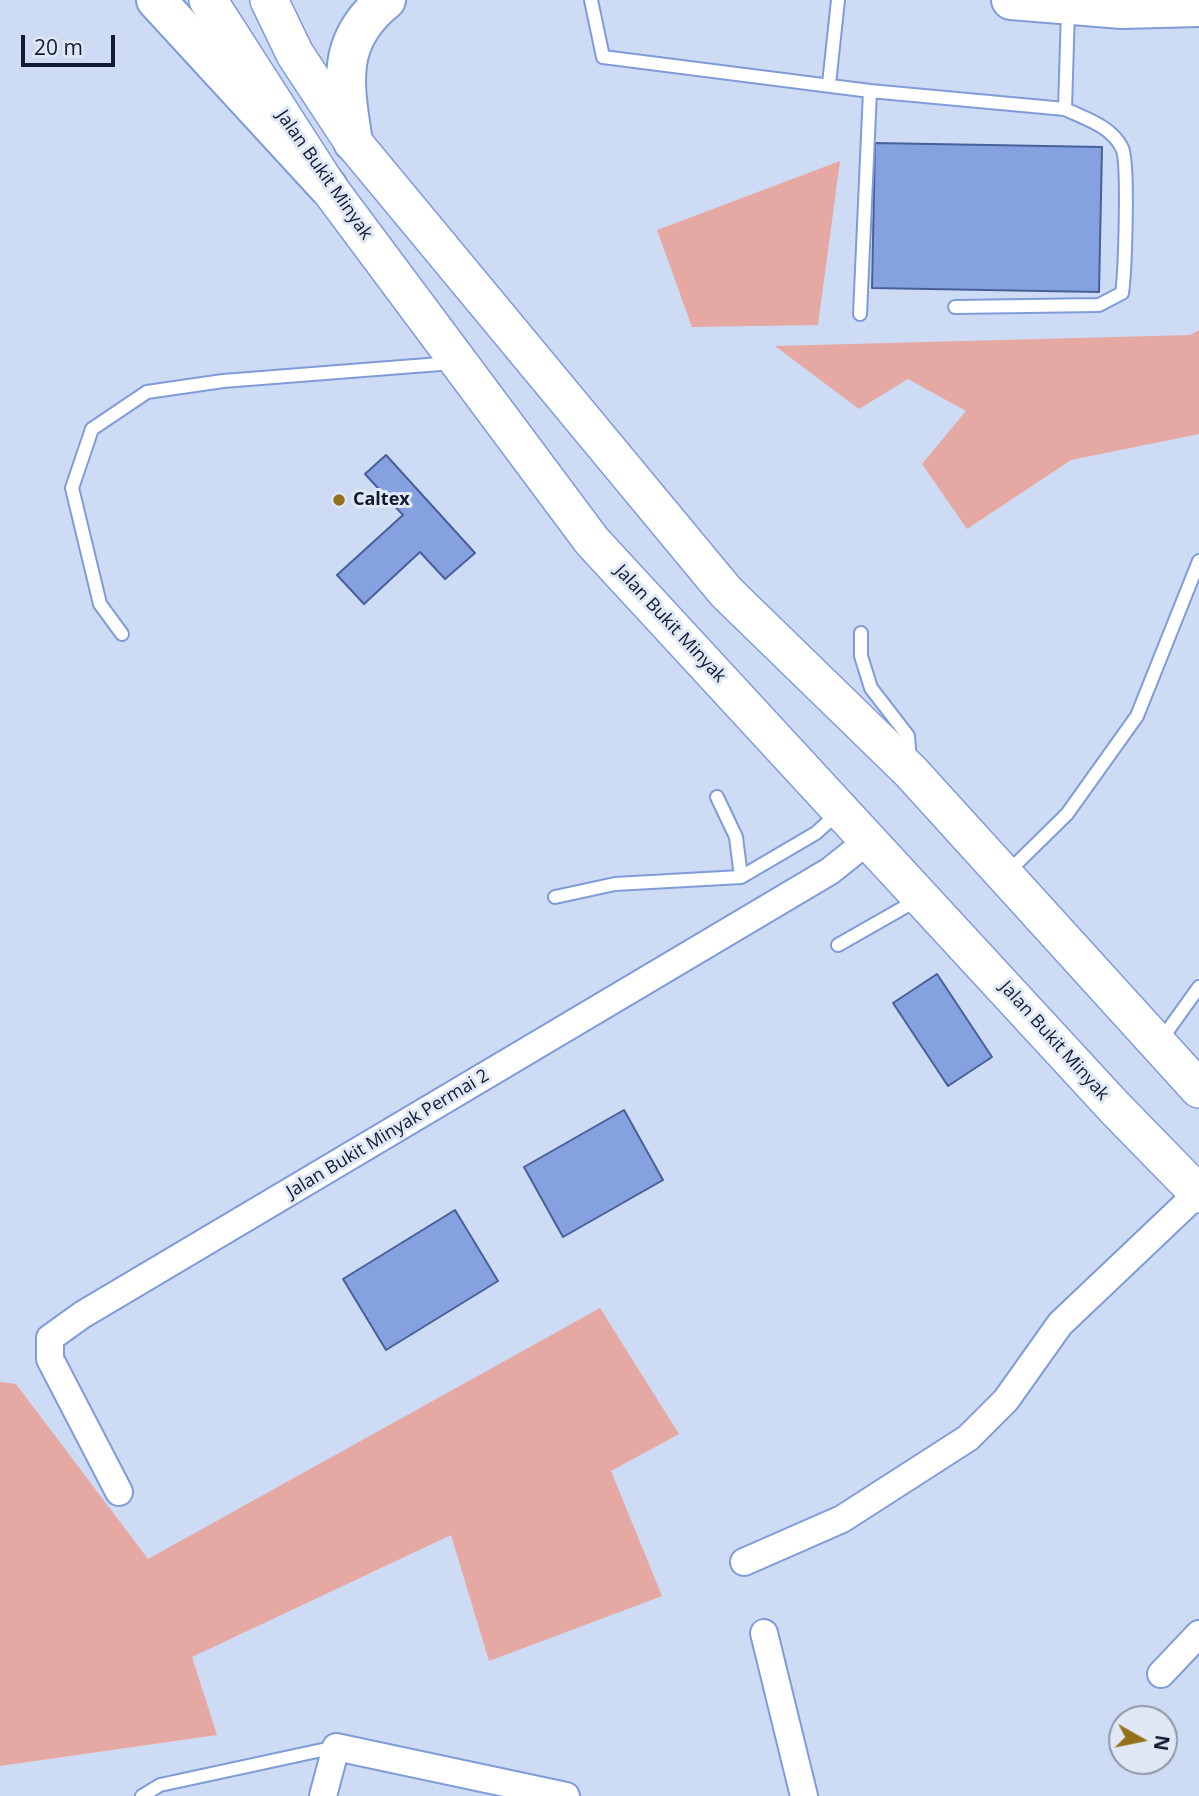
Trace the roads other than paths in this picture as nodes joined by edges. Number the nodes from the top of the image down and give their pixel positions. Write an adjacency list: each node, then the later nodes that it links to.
1 (156, 0): 14 (highway)
2 (208, 0): 14 (main road, Jalan Bukit Minyak)
3 (269, 0): 13 (main road)
4 (386, 0): 13 (highway)
5 (591, 0): 10 (lane)
6 (838, 0): 10 (lane)
7 (1011, 0): 8 (highway)
8 (1068, 6): 9 (highway); 12 (lane)
9 (1199, 7)
10 (829, 84): 11 (lane)
11 (870, 90): 12 (lane); 16 (lane)
12 (1065, 109): 15 (lane)
13 (353, 142): 21 (main road)
14 (328, 187): 17 (main road, Jalan Bukit Minyak)
15 (955, 307)
16 (860, 314)
17 (457, 362): 20 (lane); 23 (main road, Jalan Bukit Minyak)
18 (1199, 561): 25 (lane)
19 (861, 633): 21 (lane)
20 (122, 635)
21 (911, 772): 25 (main road)
22 (717, 797): 26 (lane)
23 (842, 809): 24 (main road, Jalan Bukit Minyak); 26 (lane)
24 (870, 839): 28 (main road, Jalan Bukit Minyak); 34 (street, Jalan Bukit Minyak Permai 2)
25 (1005, 875): 31 (main road)
26 (741, 877): 27 (lane)
27 (555, 897)
28 (923, 897): 29 (lane); 33 (main road, Jalan Bukit Minyak)
29 (838, 945)
30 (1199, 987): 31 (lane)
31 (1158, 1043): 32 (main road)
32 (1199, 1089)
33 (1199, 1193): 35 (street)
34 (119, 1492)
35 (744, 1562)
36 (764, 1633): 43 (street)
37 (1199, 1634): 38 (street)
38 (1161, 1674)
39 (336, 1747): 40 (lane); 41 (street); 42 (street)
40 (142, 1796)
41 (323, 1796)
42 (566, 1796)
43 (804, 1796)

